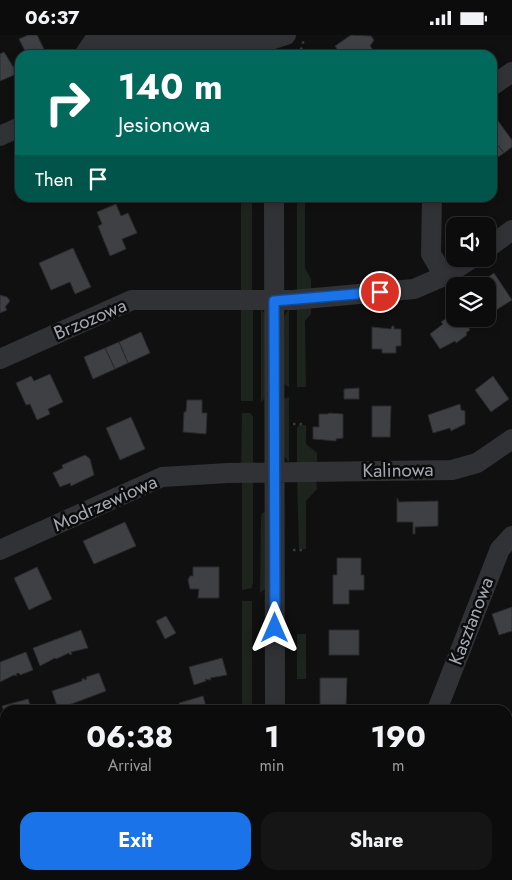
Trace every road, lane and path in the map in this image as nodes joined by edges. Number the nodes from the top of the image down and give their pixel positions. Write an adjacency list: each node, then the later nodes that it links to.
1 (277, 41): 2 (street)
2 (88, 44)
3 (512, 72): 4 (street)
4 (497, 82)
5 (15, 129): 6 (street)
6 (0, 135)
7 (274, 202): 13 (street)
8 (432, 202): 12 (street)
9 (512, 230): 10 (street)
10 (496, 242)
11 (458, 267): 12 (street, Brzozowa)
12 (444, 276): 13 (street, Brzozowa)
13 (274, 301): 14 (street, Brzozowa); 18 (street)
14 (0, 359)
15 (293, 424): 16 (path)
16 (306, 424)
17 (512, 439): 18 (street, Kalinowa)
18 (275, 472): 20 (street, Modrzewiowa); 23 (street)
19 (512, 536): 24 (street, Kasztanowa)
20 (0, 550)
21 (293, 550): 22 (path)
22 (306, 550)
23 (275, 705)
24 (439, 705)

